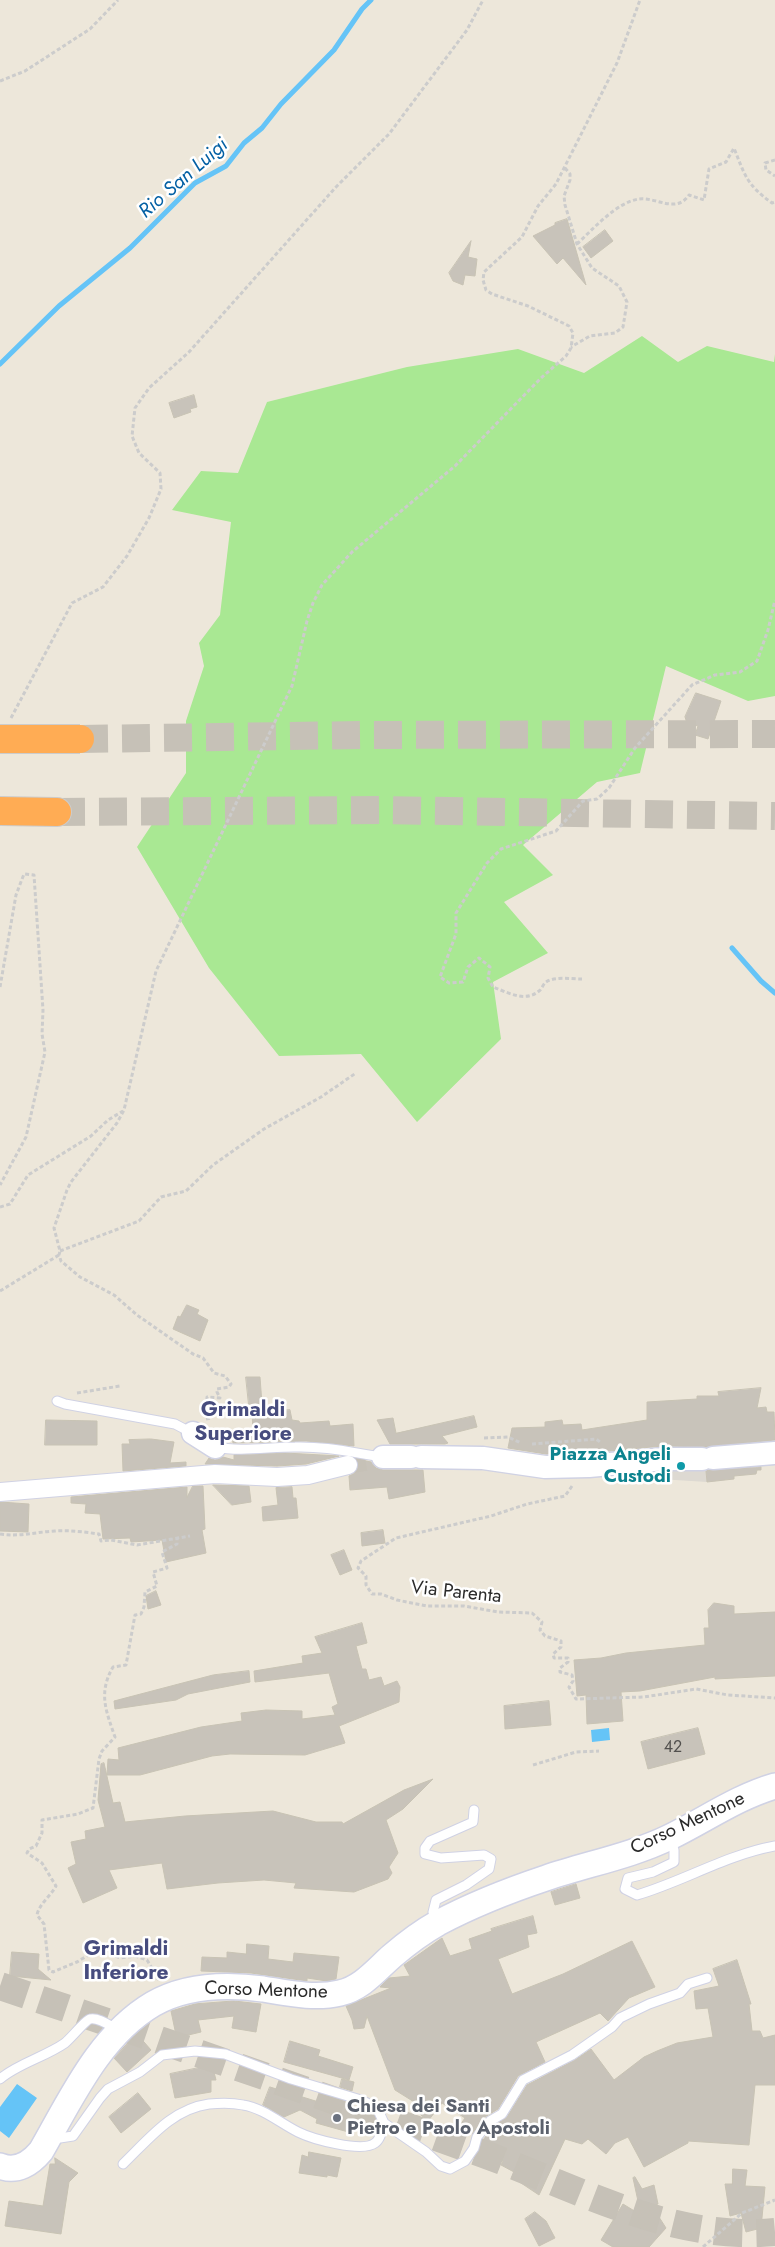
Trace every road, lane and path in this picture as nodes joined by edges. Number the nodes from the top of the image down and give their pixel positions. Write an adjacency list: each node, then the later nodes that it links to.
1 (118, 0): 4 (path)
2 (483, 0): 12 (path)
3 (640, 0): 6 (path)
4 (0, 81)
5 (775, 160): 7 (path)
6 (565, 168): 9 (path); 10 (path)
7 (775, 176)
8 (775, 202): 9 (path)
9 (577, 244): 10 (path)
10 (571, 347): 19 (path)
11 (775, 600): 16 (path)
12 (4, 730): 13 (highway, bridge)
13 (80, 739)
14 (0, 812): 15 (highway)
15 (57, 812)
16 (582, 979)
17 (0, 987): 20 (path)
18 (356, 1073): 22 (path)
19 (124, 1110): 21 (path); 22 (path)
20 (0, 1185)
21 (0, 1207)
22 (59, 1253): 23 (path); 26 (path)
23 (0, 1291)
24 (120, 1386): 25 (path)
25 (57, 1401): 26 (lane)
26 (198, 1424): 29 (street)
27 (479, 1438): 28 (path)
28 (600, 1442)
29 (215, 1448): 31 (lane)
30 (775, 1453): 31 (street)
31 (377, 1459)
32 (348, 1465): 34 (street)
33 (577, 1484): 38 (path, Via Parenta)
34 (0, 1492)
35 (0, 1534): 37 (path)
36 (190, 1536): 37 (path)
37 (177, 1539): 47 (path)
38 (775, 1698)
39 (599, 1752): 40 (path)
40 (533, 1765)
41 (775, 1786): 43 (main road, Corso Mentone)
42 (474, 1810): 45 (lane)
43 (670, 1837): 44 (lane); 45 (main road, Corso Mentone)
44 (775, 1846)
45 (438, 1923): 47 (main road, Corso Mentone)
46 (707, 1978): 50 (lane)
47 (153, 2004): 48 (main road, Corso Mentone)
48 (119, 2030): 49 (lane); 51 (main road, Corso Mentone)
49 (0, 2079)
50 (384, 2123): 51 (lane); 52 (lane)
51 (51, 2134): 53 (main road, Corso Mentone)
52 (123, 2164)
53 (0, 2166)
54 (775, 2200): 55 (path)
55 (703, 2247)

